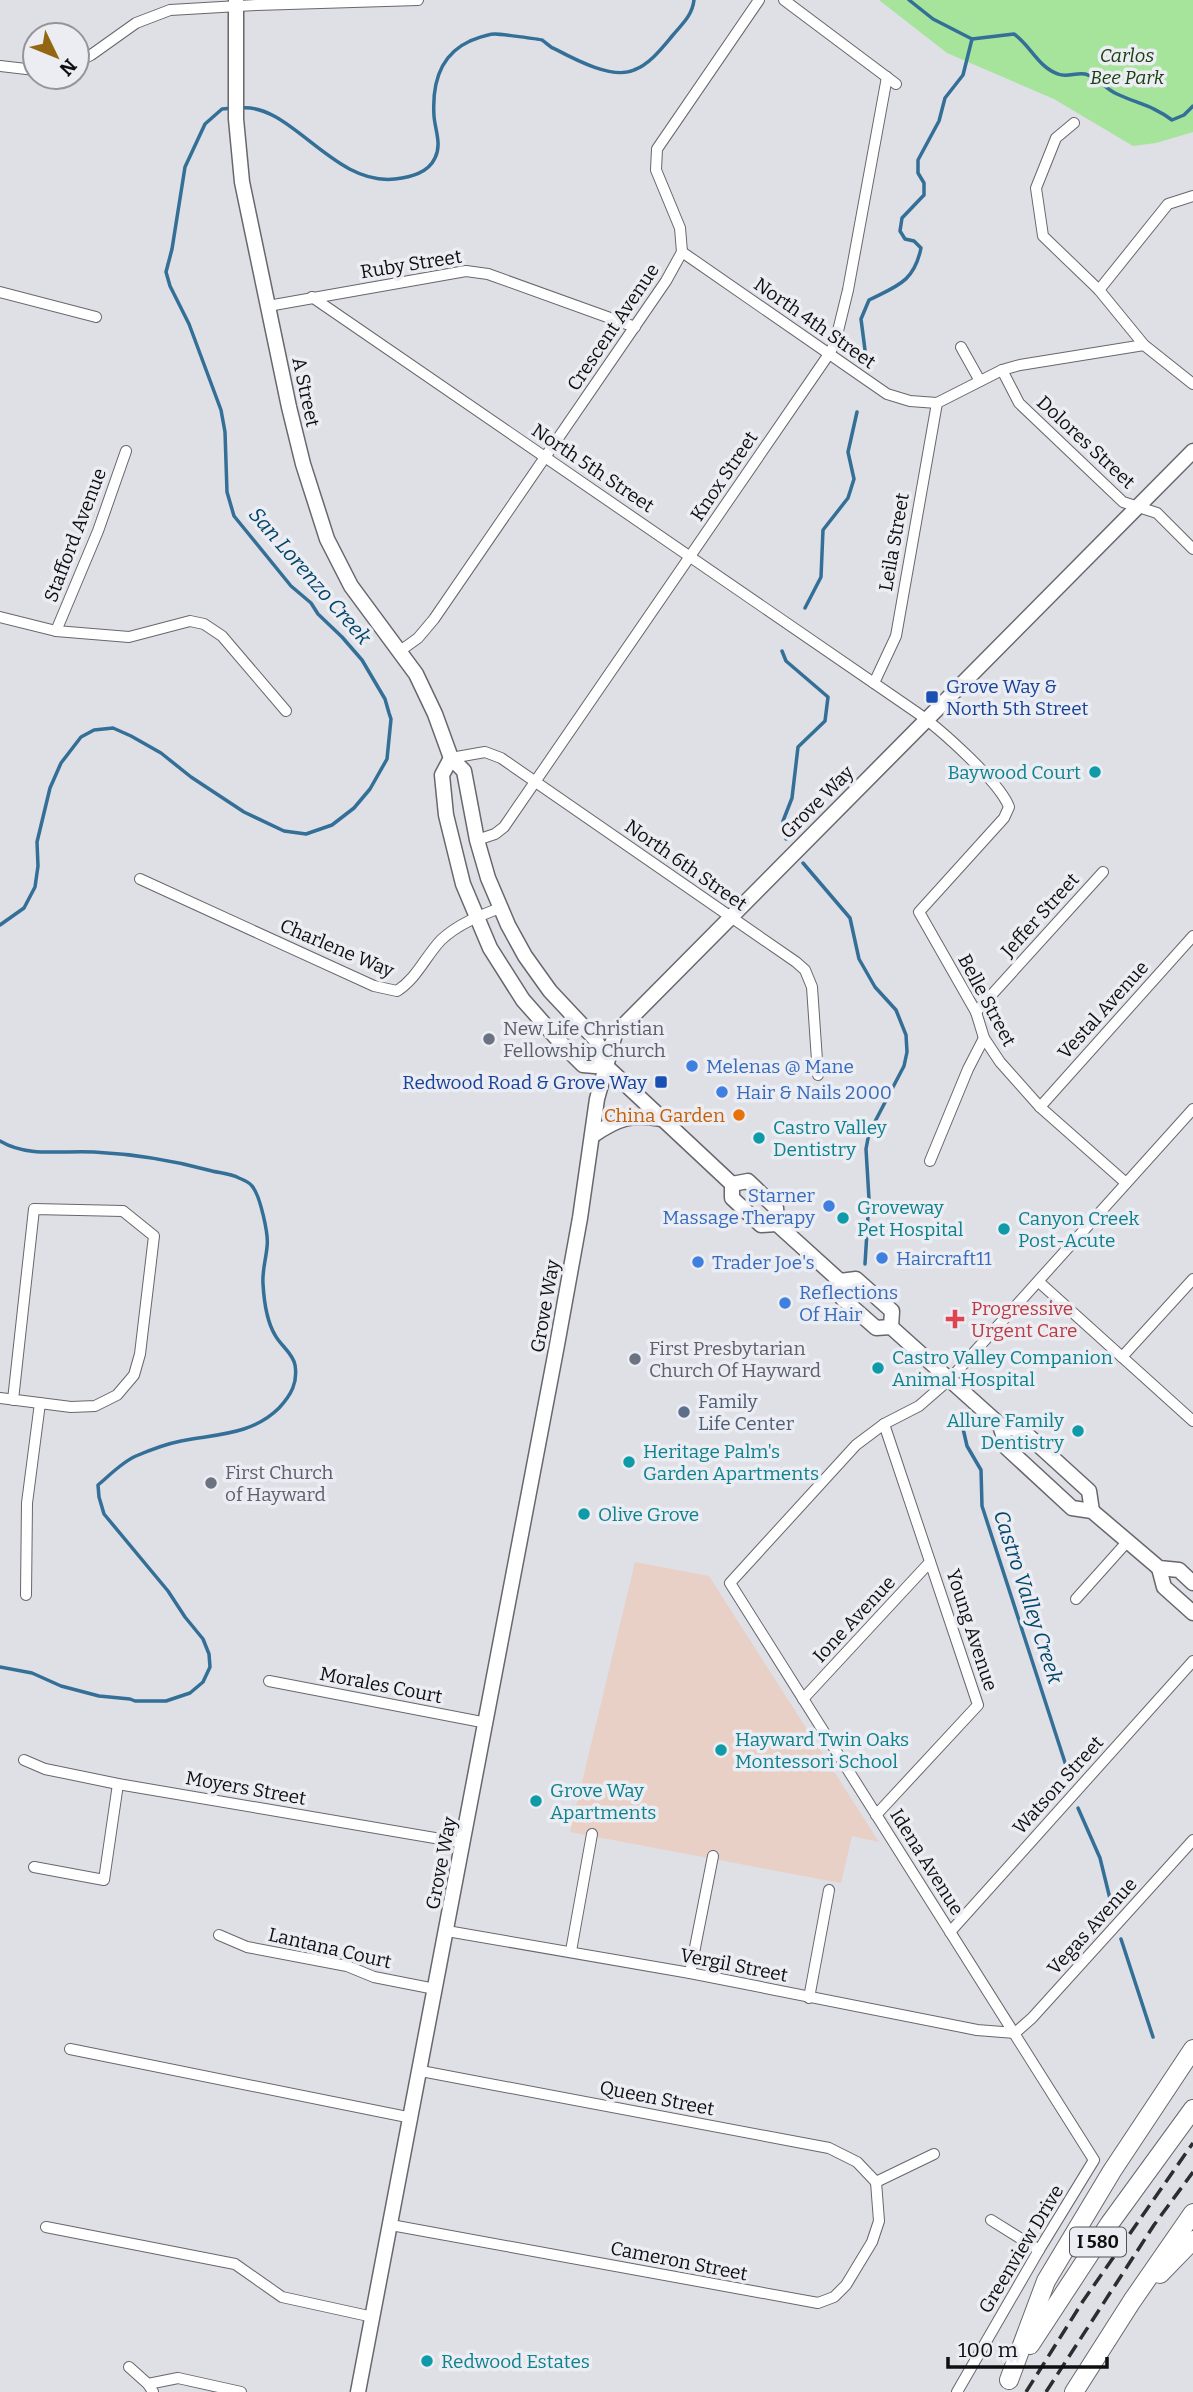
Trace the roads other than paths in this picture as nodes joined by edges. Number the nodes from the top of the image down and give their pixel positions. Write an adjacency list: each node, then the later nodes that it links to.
1 (418, 0): 4 (street)
2 (760, 0): 13 (street, Crescent Avenue)
3 (784, 0): 9 (street)
4 (393, 1): 5 (street)
5 (236, 4): 6 (street); 17 (main road, A Street)
6 (91, 55)
7 (0, 66): 8 (street)
8 (21, 68)
9 (887, 77): 10 (street); 22 (street, Knox Street)
10 (896, 83)
11 (1074, 123): 14 (street)
12 (1193, 196): 14 (street)
13 (682, 253): 19 (street, Crescent Avenue); 22 (street, North 4th Street)
14 (1099, 290): 20 (street)
15 (0, 292): 18 (street)
16 (312, 298): 17 (street, Ruby Street); 19 (street, Ruby Street); 29 (street, North 5th Street)
17 (268, 306): 35 (main road, A Street)
18 (96, 317)
19 (635, 327): 29 (street, Crescent Avenue)
20 (1144, 345): 23 (street); 25 (street)
21 (961, 347): 24 (street)
22 (829, 354): 26 (street, North 4th Street); 32 (street, Knox Street)
23 (1002, 370): 24 (street); 30 (street, Dolores Street)
24 (979, 381): 26 (street)
25 (1193, 384)
26 (937, 403): 36 (street, Leila Street)
27 (126, 451): 34 (street, Stafford Avenue)
28 (1193, 451): 30 (main road, Grove Way)
29 (546, 457): 32 (street, North 5th Street); 35 (street, Crescent Avenue)
30 (1138, 507): 31 (street, Dolores Street); 38 (main road, Grove Way)
31 (1193, 549)
32 (690, 556): 36 (street, North 5th Street); 40 (street, Knox Street)
33 (0, 617): 34 (street)
34 (56, 631): 37 (street)
35 (400, 651): 39 (main road, A Street)
36 (874, 683): 38 (street, North 5th Street)
37 (286, 711)
38 (927, 719): 45 (street, North 5th Street); 46 (main road, Grove Way)
39 (451, 758): 40 (street, North 6th Street); 41 (main road, A Street); 47 (main road)
40 (535, 781): 41 (street, Knox Street); 46 (street, North 6th Street)
41 (477, 839): 44 (main road, A Street)
42 (1103, 872): 49 (street, Jeffer Street)
43 (140, 879): 47 (street, Charlene Way)
44 (500, 908): 47 (street, Charlene Way); 51 (main road, A Street)
45 (919, 912): 49 (street, Belle Street)
46 (731, 916): 51 (main road, Grove Way); 52 (street, North 6th Street)
47 (475, 918): 51 (main road)
48 (1193, 936): 53 (street, Vestal Avenue)
49 (976, 1012): 50 (street, Belle Street)
50 (984, 1038): 53 (street, Belle Street); 57 (street)
51 (607, 1067): 55 (main road); 56 (main road, Grove Way)
52 (818, 1076)
53 (1040, 1107): 58 (street, Belle Street)
54 (1193, 1109): 58 (street)
55 (662, 1119): 56 (main road); 59 (main road)
56 (592, 1136): 84 (main road, Grove Way)
57 (930, 1161)
58 (1126, 1183): 63 (street)
59 (732, 1184): 60 (main road); 60 (main road)
60 (777, 1224): 62 (main road)
61 (1193, 1279): 65 (street)
62 (840, 1281): 64 (main road); 64 (main road)
63 (1039, 1282): 65 (street); 66 (street)
64 (891, 1327): 66 (main road)
65 (1122, 1357): 70 (street)
66 (950, 1379): 71 (street); 72 (main road)
67 (0, 1398): 68 (street)
68 (13, 1400): 69 (street); 69 (street)
69 (40, 1403): 78 (street)
70 (1193, 1421)
71 (884, 1424): 75 (street, Young Avenue); 83 (street, Idena Avenue)
72 (1000, 1425): 73 (main road); 73 (main road)
73 (1092, 1511): 74 (main road)
74 (1127, 1542): 76 (main road); 79 (street)
75 (930, 1562): 83 (street, Ione Avenue); 87 (street, Young Avenue)
76 (1159, 1568): 77 (main road); 80 (main road)
77 (1193, 1583)
78 (26, 1595)
79 (1076, 1599)
80 (1193, 1613)
81 (1193, 1661): 95 (street, Watson Street)
82 (269, 1681): 84 (street, Morales Court)
83 (803, 1699): 87 (street, Idena Avenue)
84 (487, 1723): 90 (main road, Grove Way)
85 (24, 1760): 86 (street, Moyers Street)
86 (118, 1784): 90 (street, Moyers Street); 92 (street)
87 (876, 1815): 95 (street, Idena Avenue)
88 (592, 1835): 97 (street)
89 (1193, 1840): 101 (street, Vegas Avenue)
90 (464, 1843): 94 (main road, Grove Way)
91 (713, 1856): 98 (street)
92 (34, 1867)
93 (829, 1890): 100 (street)
94 (447, 1931): 97 (street, Vergil Street); 99 (main road, Grove Way)
95 (950, 1932): 101 (street, Idena Avenue)
96 (219, 1935): 99 (street, Lantana Court)
97 (571, 1951): 98 (street, Vergil Street)
98 (690, 1973): 100 (street, Vergil Street)
99 (435, 1989): 104 (main road, Grove Way)
100 (809, 1997): 101 (street, Vergil Street)
101 (1015, 2034): 108 (street, Idena Avenue)
102 (69, 2049): 106 (street)
103 (1193, 2049): 119 (highway)
104 (421, 2071): 106 (main road, Grove Way); 109 (street, Queen Street)
105 (1193, 2109): 119 (highway, I 580)
106 (412, 2118): 112 (main road, Grove Way)
107 (934, 2154): 109 (street)
108 (1094, 2160): 115 (street, Greenview Drive)
109 (876, 2182): 112 (street, Cameron Street)
110 (1193, 2213): 116 (highway)
111 (991, 2220): 115 (street)
112 (391, 2225): 117 (main road, Grove Way)
113 (46, 2227): 117 (street)
114 (1193, 2240): 116 (highway)
115 (1039, 2250): 123 (street, Greenview Drive)
116 (1132, 2301): 124 (highway)
117 (373, 2317): 122 (main road, Grove Way)
118 (129, 2367): 120 (street)
119 (1006, 2386)
120 (151, 2388): 121 (street)
121 (241, 2392)
122 (358, 2392)
123 (957, 2392)
124 (1074, 2392)

